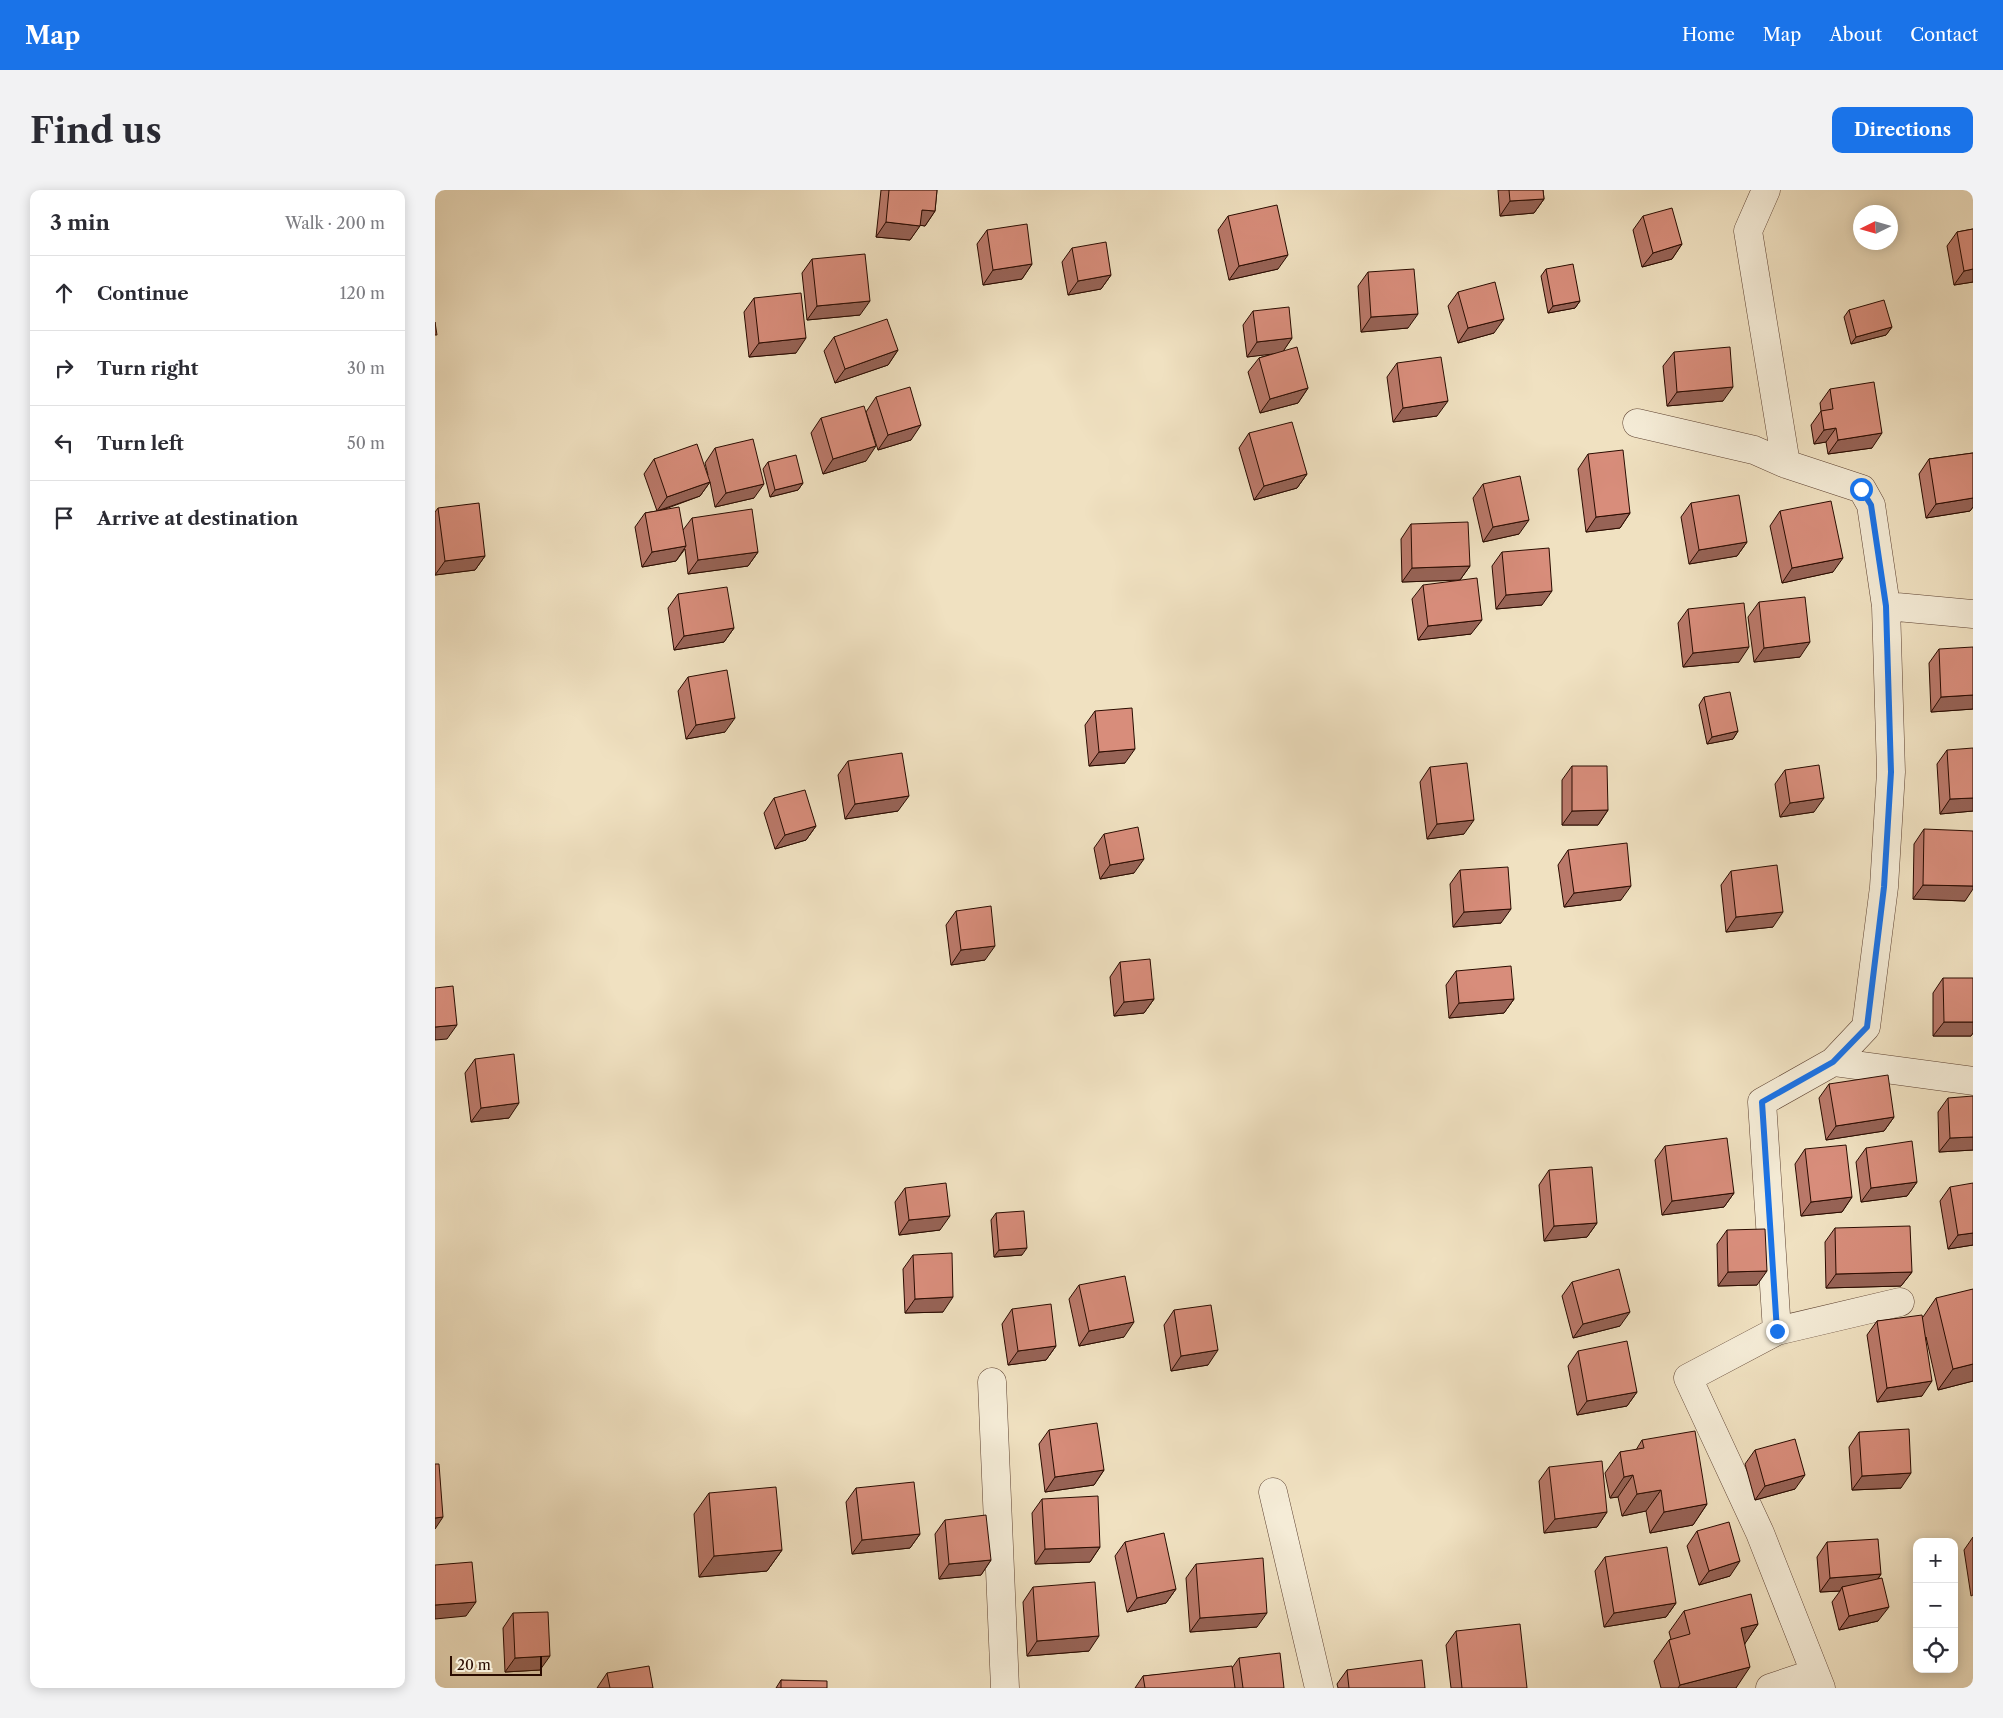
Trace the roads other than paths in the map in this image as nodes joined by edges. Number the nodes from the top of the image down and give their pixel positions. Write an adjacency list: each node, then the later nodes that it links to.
1 (1766, 190): 3 (street)
2 (1637, 423): 3 (street)
3 (1786, 464): 4 (street)
4 (1886, 606): 5 (street); 6 (street)
5 (1973, 614)
6 (1833, 1062): 7 (street); 9 (street)
7 (1973, 1081)
8 (1900, 1302): 9 (street)
9 (1777, 1331): 12 (street)
10 (991, 1382): 13 (street)
11 (1273, 1492): 14 (street)
12 (1818, 1680): 15 (street)
13 (1005, 1688)
14 (1319, 1688)
15 (1770, 1688)

